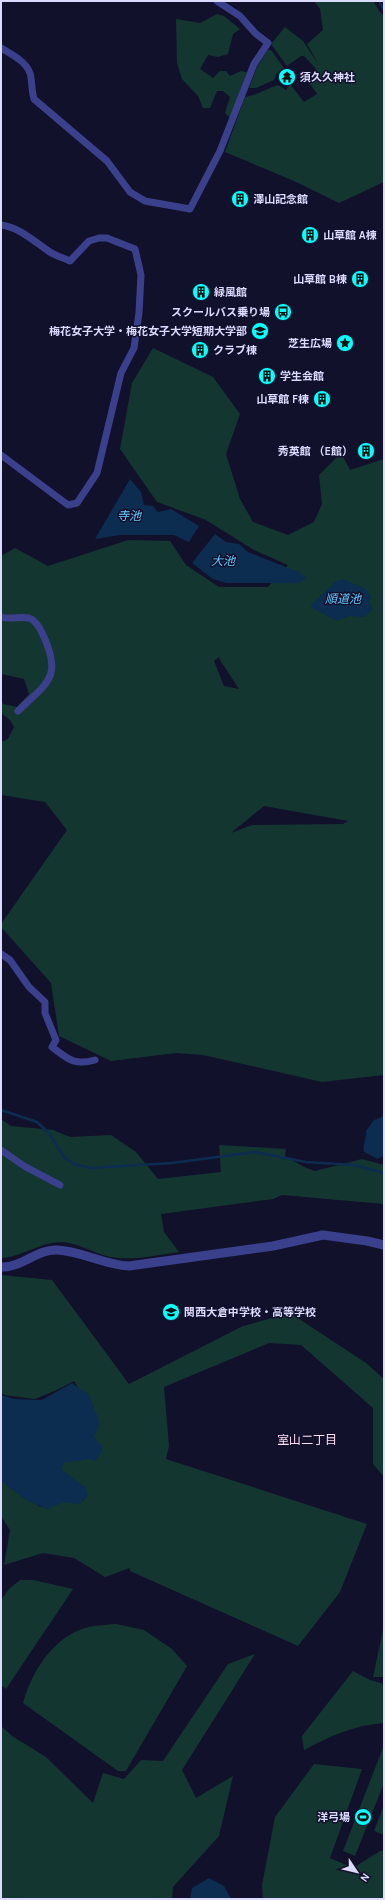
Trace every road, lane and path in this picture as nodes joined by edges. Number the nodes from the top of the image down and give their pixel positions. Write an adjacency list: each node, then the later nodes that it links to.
1 (217, 1): 2 (street)
2 (1, 48)
3 (1, 225): 4 (street)
4 (1, 455)
5 (1, 617): 6 (street)
6 (18, 711)
7 (1, 954): 8 (street)
8 (95, 1060)
9 (1, 1150): 10 (street)
10 (60, 1185)
11 (384, 1246): 12 (street)
12 (1, 1267)

